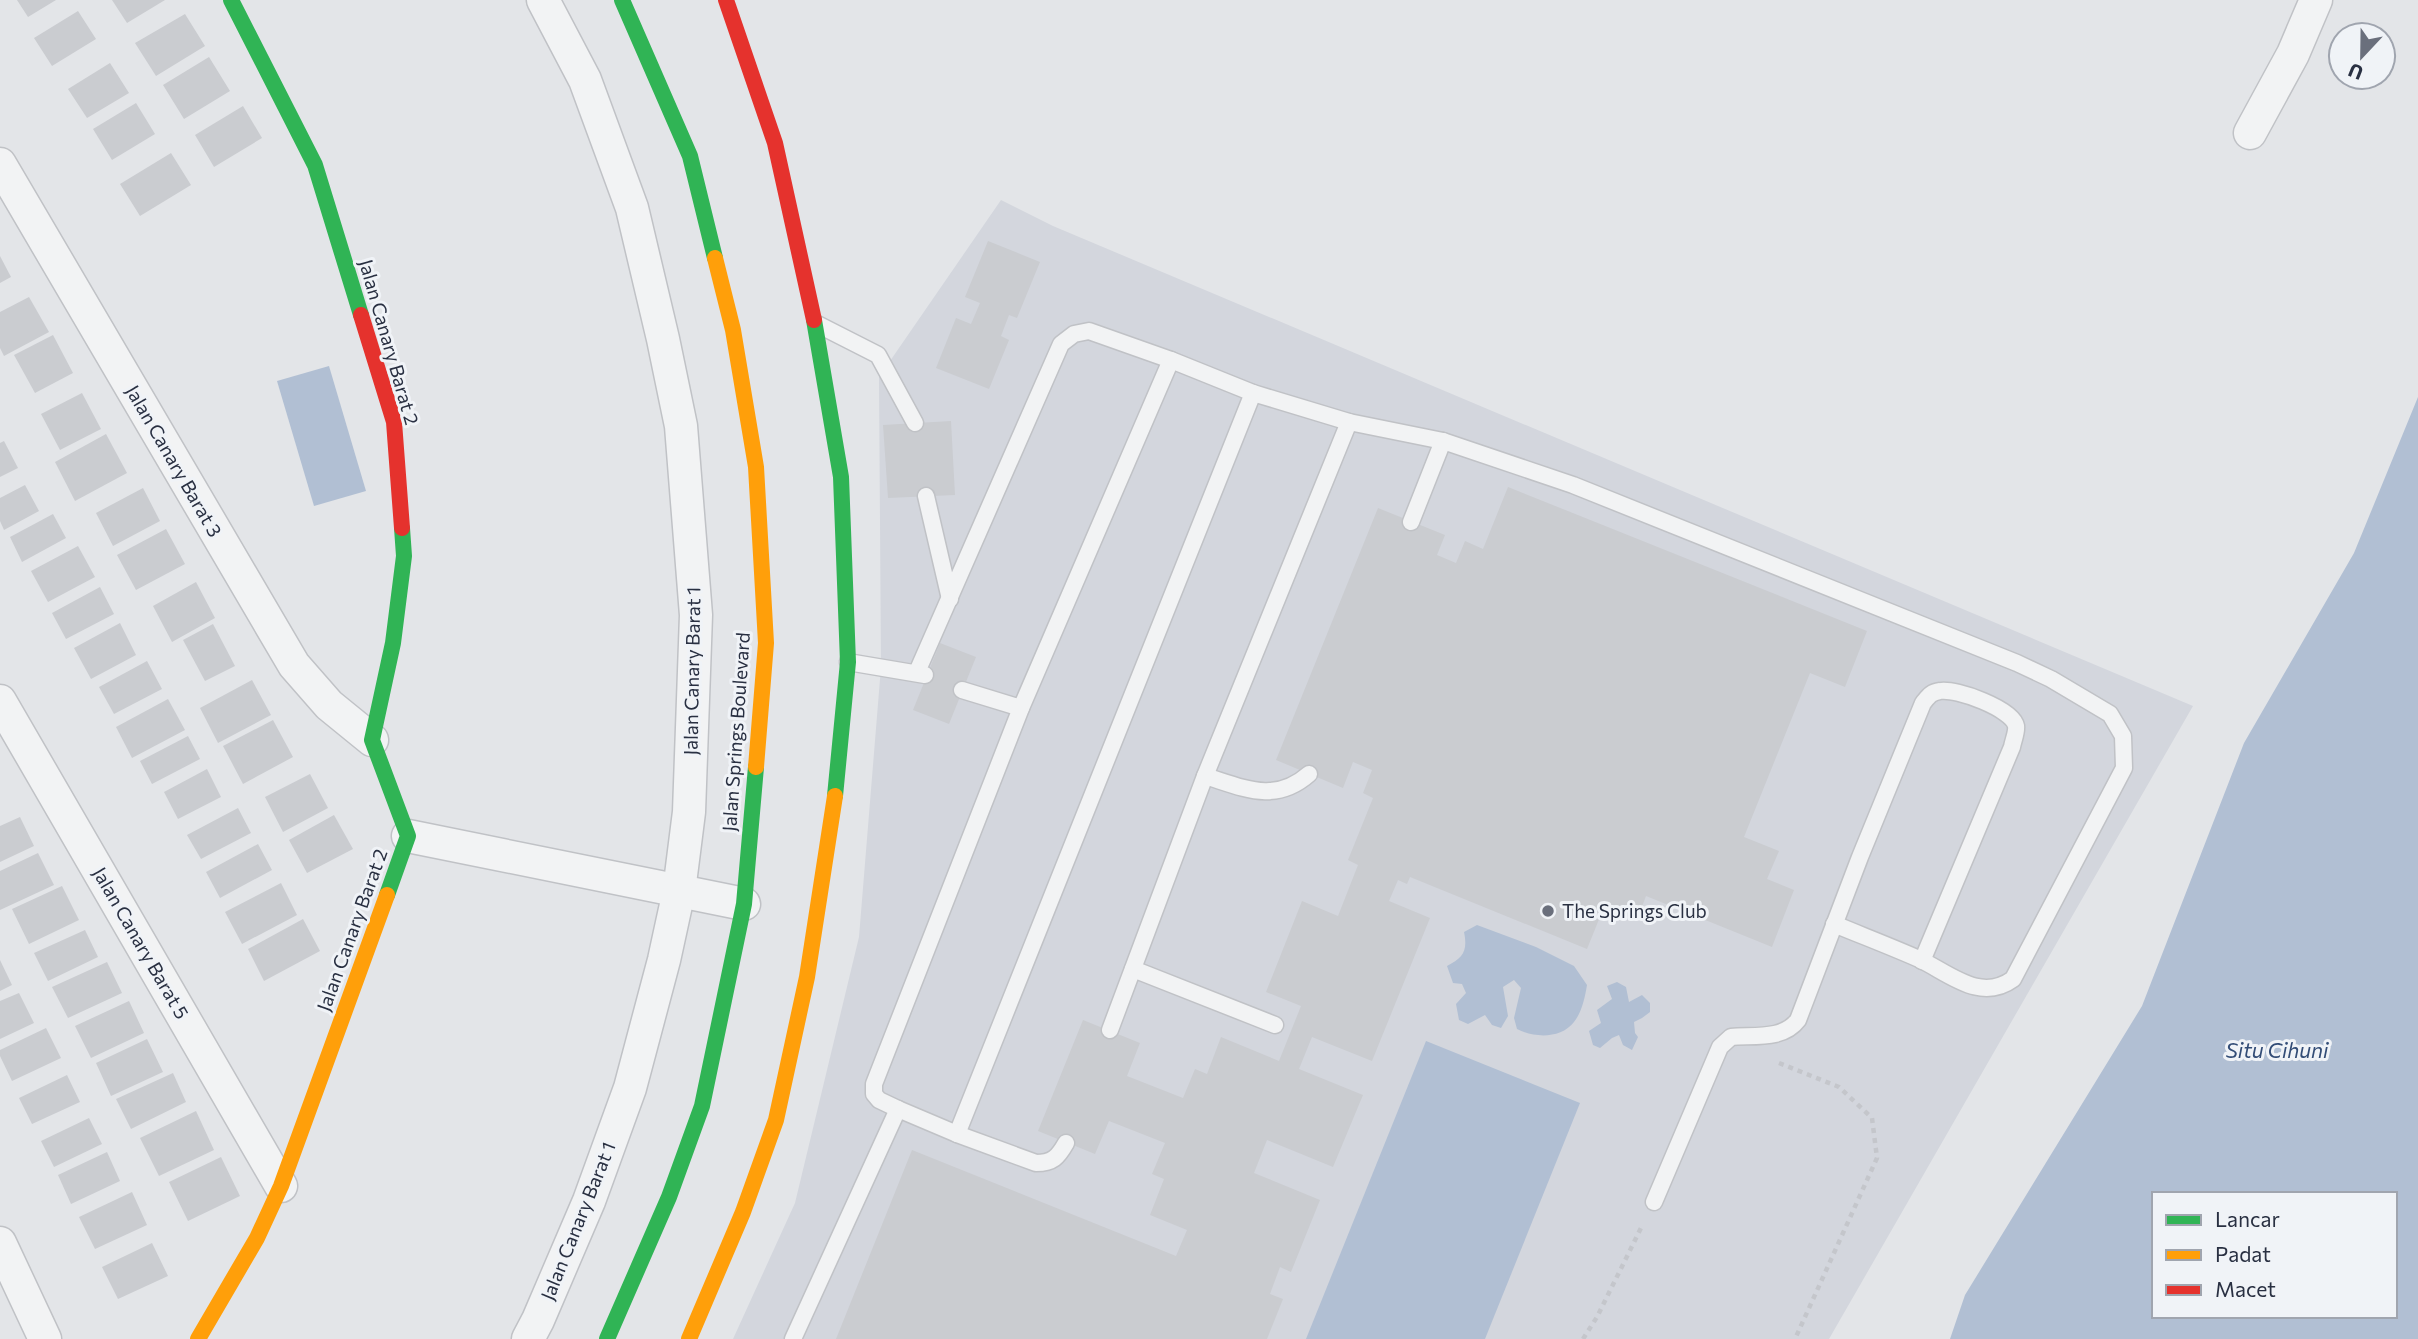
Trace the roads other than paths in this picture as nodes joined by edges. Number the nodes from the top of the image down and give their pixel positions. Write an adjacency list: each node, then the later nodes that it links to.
1 (231, 0): 21 (main road, Jalan Canary Barat 2)
2 (543, 0): 25 (street, Jalan Canary Barat 1)
3 (622, 0): 26 (main road, Jalan Springs Boulevard)
4 (726, 0): 8 (main road)
5 (2316, 0): 6 (street)
6 (2250, 133)
7 (0, 164): 21 (street, Jalan Canary Barat 3)
8 (815, 323): 12 (lane); 17 (main road)
9 (1171, 360): 10 (lane); 16 (lane); 20 (lane)
10 (1253, 393): 11 (lane); 33 (lane)
11 (1349, 422): 13 (lane); 23 (lane)
12 (915, 423)
13 (1443, 442): 15 (lane); 28 (lane)
14 (926, 496): 16 (lane)
15 (1411, 522)
16 (950, 599): 17 (lane)
17 (848, 662): 42 (main road)
18 (962, 690): 20 (lane)
19 (0, 701): 35 (street, Jalan Canary Barat 5)
20 (1021, 708): 32 (lane)
21 (372, 740): 24 (main road, Jalan Canary Barat 2)
22 (1309, 774): 23 (lane)
23 (1205, 776): 29 (lane)
24 (408, 836): 25 (street); 35 (main road, Jalan Canary Barat 2)
25 (678, 891): 26 (street); 40 (street, Jalan Canary Barat 1)
26 (744, 904): 41 (main road, Jalan Springs Boulevard)
27 (1835, 924): 28 (lane); 28 (lane); 36 (lane)
28 (1922, 961)
29 (1133, 969): 30 (lane); 31 (lane)
30 (1275, 1025)
31 (1110, 1030)
32 (898, 1109): 33 (lane); 43 (lane)
33 (957, 1135): 34 (lane)
34 (1066, 1143)
35 (281, 1185): 39 (main road, Jalan Canary Barat 2)
36 (1654, 1202)
37 (0, 1243): 38 (street)
38 (45, 1339)
39 (198, 1339)
40 (528, 1339)
41 (607, 1339)
42 (689, 1339)
43 (793, 1339)

